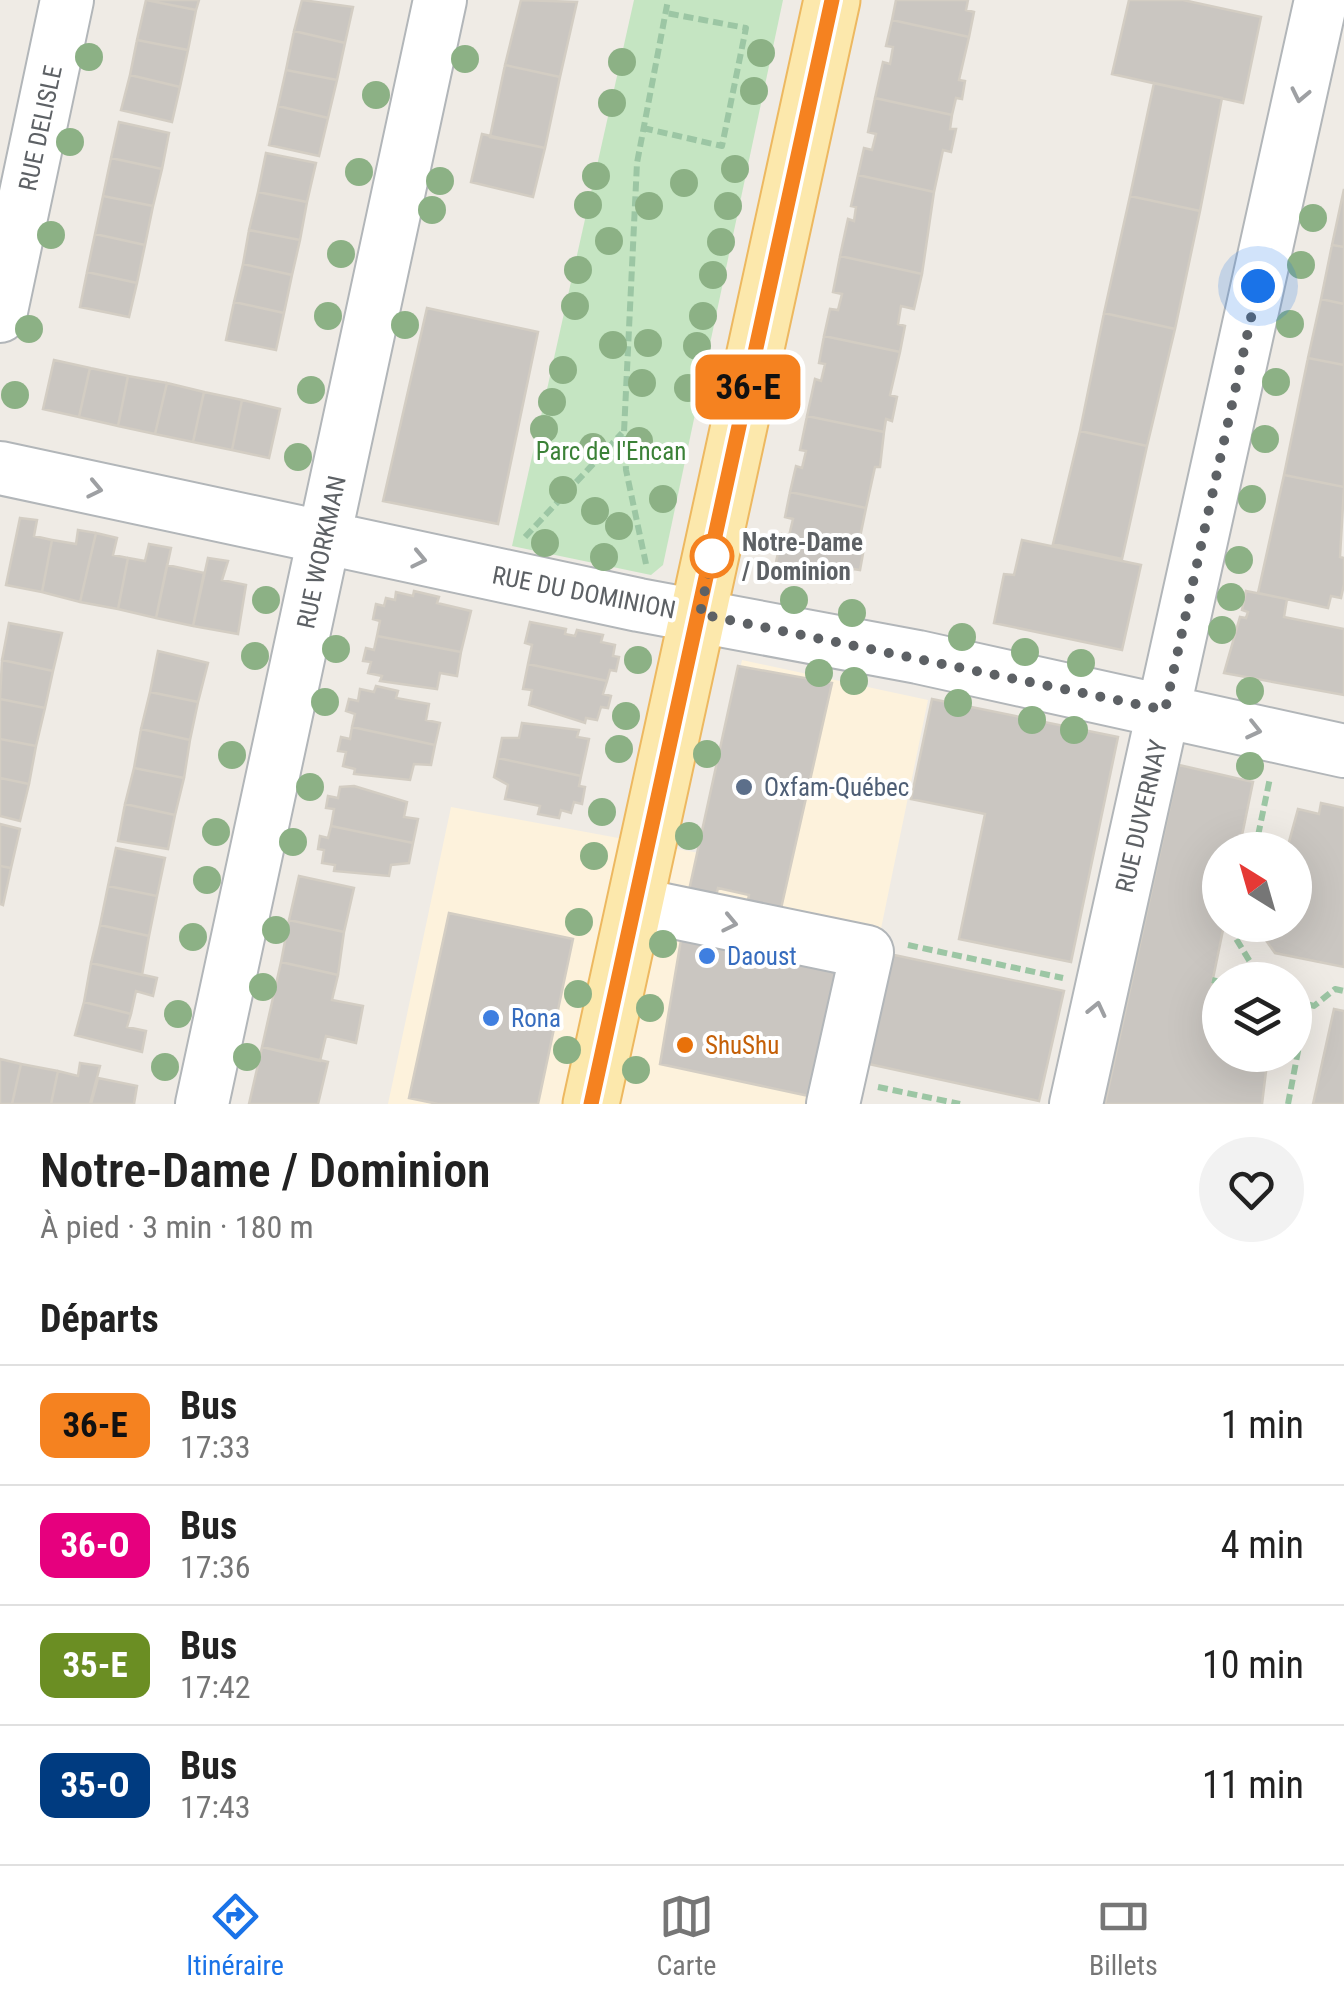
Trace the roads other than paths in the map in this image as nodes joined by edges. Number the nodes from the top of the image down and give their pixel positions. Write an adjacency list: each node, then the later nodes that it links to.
1 (67, 0): 5 (street, RUE DELISLE)
2 (440, 0): 7 (street, RUE WORKMAN)
3 (832, 0): 8 (main road)
4 (1321, 0): 9 (street, RUE DUVERNAY, one-way to 9)
5 (0, 316)
6 (0, 468): 7 (street, RUE DU DOMINION, one-way to 7)
7 (324, 539): 8 (street, RUE DU DOMINION, one-way to 8); 13 (street, RUE WORKMAN)
8 (700, 614): 9 (street, RUE DU DOMINION); 11 (main road)
9 (1165, 710): 10 (street, RUE DU DOMINION, one-way to 10); 15 (street, RUE DUVERNAY, one-way to 9)
10 (1344, 750)
11 (634, 904): 12 (street, one-way to 12); 14 (main road)
12 (852, 1095)
13 (202, 1104)
14 (591, 1104)
15 (1076, 1104)

